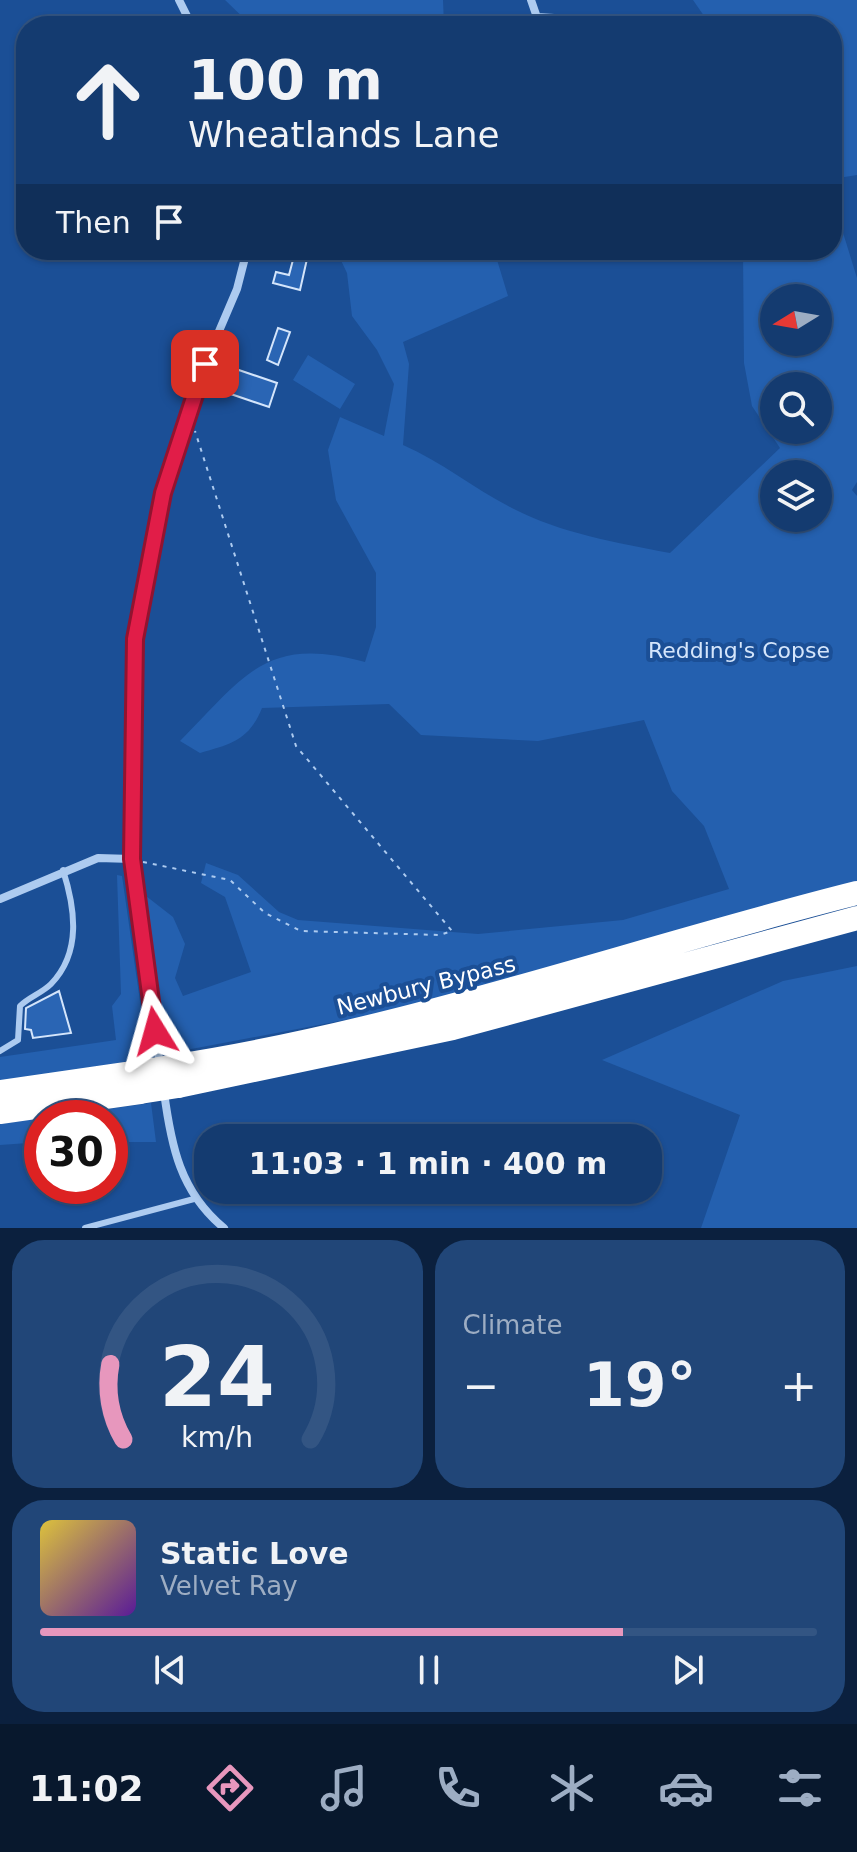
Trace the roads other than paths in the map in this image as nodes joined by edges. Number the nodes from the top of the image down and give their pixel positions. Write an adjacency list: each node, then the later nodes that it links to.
1 (244, 260): 2 (street)
2 (132, 859): 3 (street); 12 (street)
3 (63, 870): 5 (street); 7 (lane)
4 (857, 893): 8 (highway, Newbury Bypass)
5 (0, 899)
6 (857, 918): 8 (highway, Newbury Bypass)
7 (0, 1051)
8 (177, 1076): 9 (highway, Newbury Bypass, bridge)
9 (137, 1083): 10 (highway, Newbury Bypass); 11 (highway, Newbury Bypass)
10 (0, 1092)
11 (0, 1112)
12 (194, 1199): 14 (lane)
13 (199, 1204): 15 (street)
14 (85, 1228)
15 (224, 1228)

